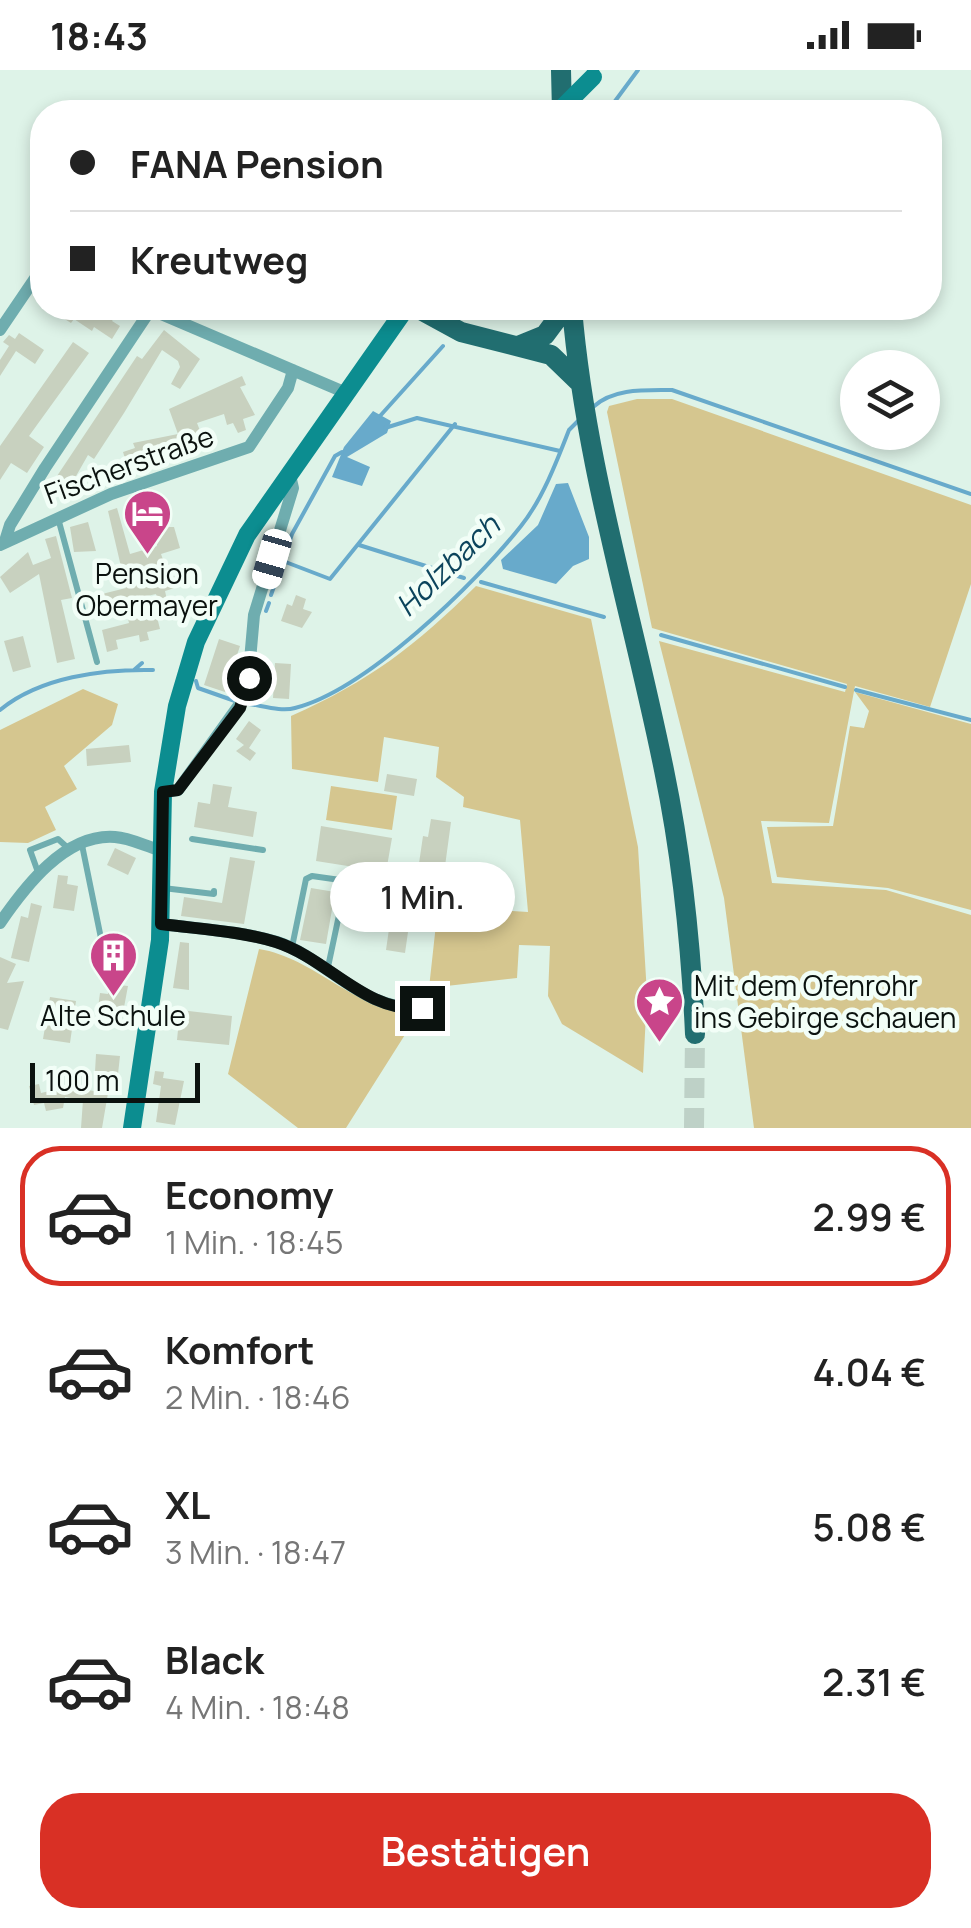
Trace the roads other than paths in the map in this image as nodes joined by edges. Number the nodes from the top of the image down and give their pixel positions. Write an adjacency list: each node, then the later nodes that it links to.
1 (561, 70): 3 (main road)
2 (596, 74): 4 (street, bridge)
3 (560, 100)
4 (571, 100)
5 (30, 286): 12 (street)
6 (141, 320): 19 (street)
7 (177, 320): 14 (street)
8 (397, 320): 16 (street)
9 (439, 320): 13 (main road)
10 (558, 320): 13 (main road)
11 (570, 320): 15 (main road)
12 (0, 330)
13 (518, 346): 15 (main road)
14 (293, 370): 16 (street); 18 (street, Fischerstraße)
15 (582, 390): 38 (main road)
16 (344, 392): 17 (street)
17 (289, 470): 21 (street); 21 (street)
18 (58, 516): 19 (street, Fischerstraße); 20 (lane)
19 (3, 543)
20 (97, 662)
21 (163, 792): 24 (street)
22 (192, 839): 25 (lane)
23 (76, 847): 24 (street); 26 (street); 26 (lane); 35 (lane)
24 (160, 850): 28 (street)
25 (264, 850)
26 (39, 874): 31 (street)
27 (346, 882): 29 (lane); 34 (lane); 36 (lane)
28 (162, 888): 30 (lane); 33 (street)
29 (411, 890)
30 (214, 891)
31 (6, 903): 32 (street)
32 (0, 923)
33 (161, 924): 34 (street); 39 (street)
34 (291, 948): 36 (street)
35 (104, 953)
36 (328, 969): 37 (street)
37 (422, 1008)
38 (695, 1034)
39 (132, 1128)

